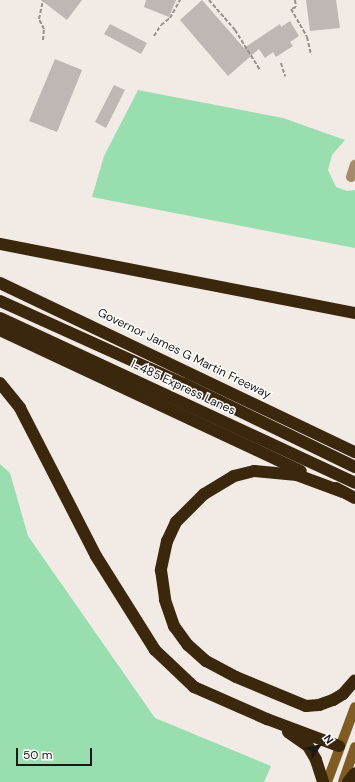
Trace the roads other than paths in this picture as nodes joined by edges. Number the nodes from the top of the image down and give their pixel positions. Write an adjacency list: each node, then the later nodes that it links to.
1 (355, 165): 2 (street)
2 (351, 177)
3 (0, 244): 6 (highway)
4 (0, 283): 10 (highway, Governor James G Martin Freeway)
5 (0, 301): 11 (highway, I-485 Express Lanes)
6 (355, 313)
7 (0, 318): 12 (highway, I-485 Express Lanes)
8 (0, 330): 13 (highway)
9 (0, 383): 17 (highway)
10 (355, 452)
11 (355, 467)
12 (355, 483)
13 (343, 492): 14 (highway); 15 (highway)
14 (355, 498)
15 (355, 680)
16 (355, 707): 18 (main road)
17 (267, 719): 18 (highway); 21 (highway)
18 (340, 746): 22 (main road)
19 (355, 747): 23 (main road)
20 (355, 774): 24 (highway)
21 (323, 782)
22 (327, 782)
23 (343, 782)
24 (348, 782)

